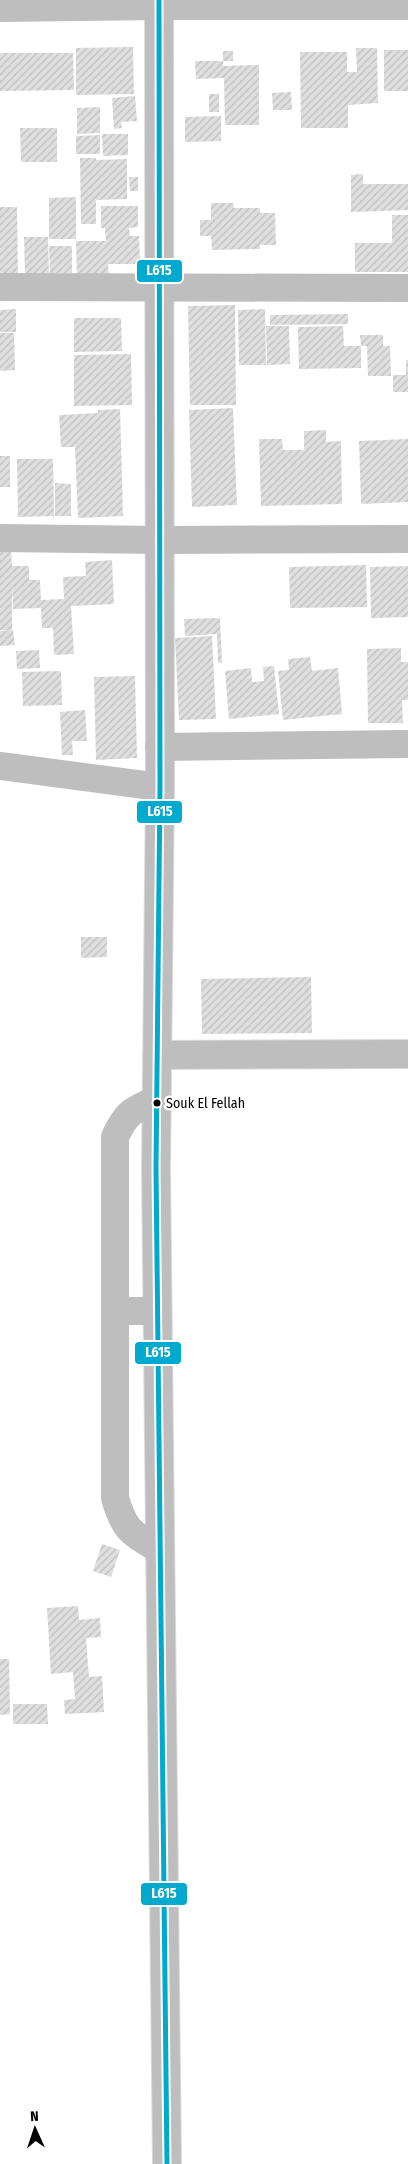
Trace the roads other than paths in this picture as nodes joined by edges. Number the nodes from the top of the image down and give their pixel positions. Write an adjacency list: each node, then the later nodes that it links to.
1 (159, 3): 2 (main road); 3 (main road); 5 (main road)
2 (408, 6)
3 (0, 8)
4 (0, 287): 5 (main road)
5 (159, 287): 6 (main road); 8 (main road)
6 (408, 288)
7 (0, 538): 8 (main road)
8 (160, 540): 9 (main road); 11 (main road)
9 (408, 540)
10 (408, 744): 11 (main road)
11 (159, 746): 13 (main road)
12 (0, 766): 13 (main road)
13 (160, 787): 15 (main road)
14 (408, 1054): 15 (main road)
15 (157, 1055): 16 (main road)
16 (156, 1100): 17 (main road); 18 (main road)
17 (157, 1311): 18 (main road); 19 (main road)
18 (115, 1312): 19 (main road)
19 (160, 1550): 20 (main road)
20 (167, 2164)

